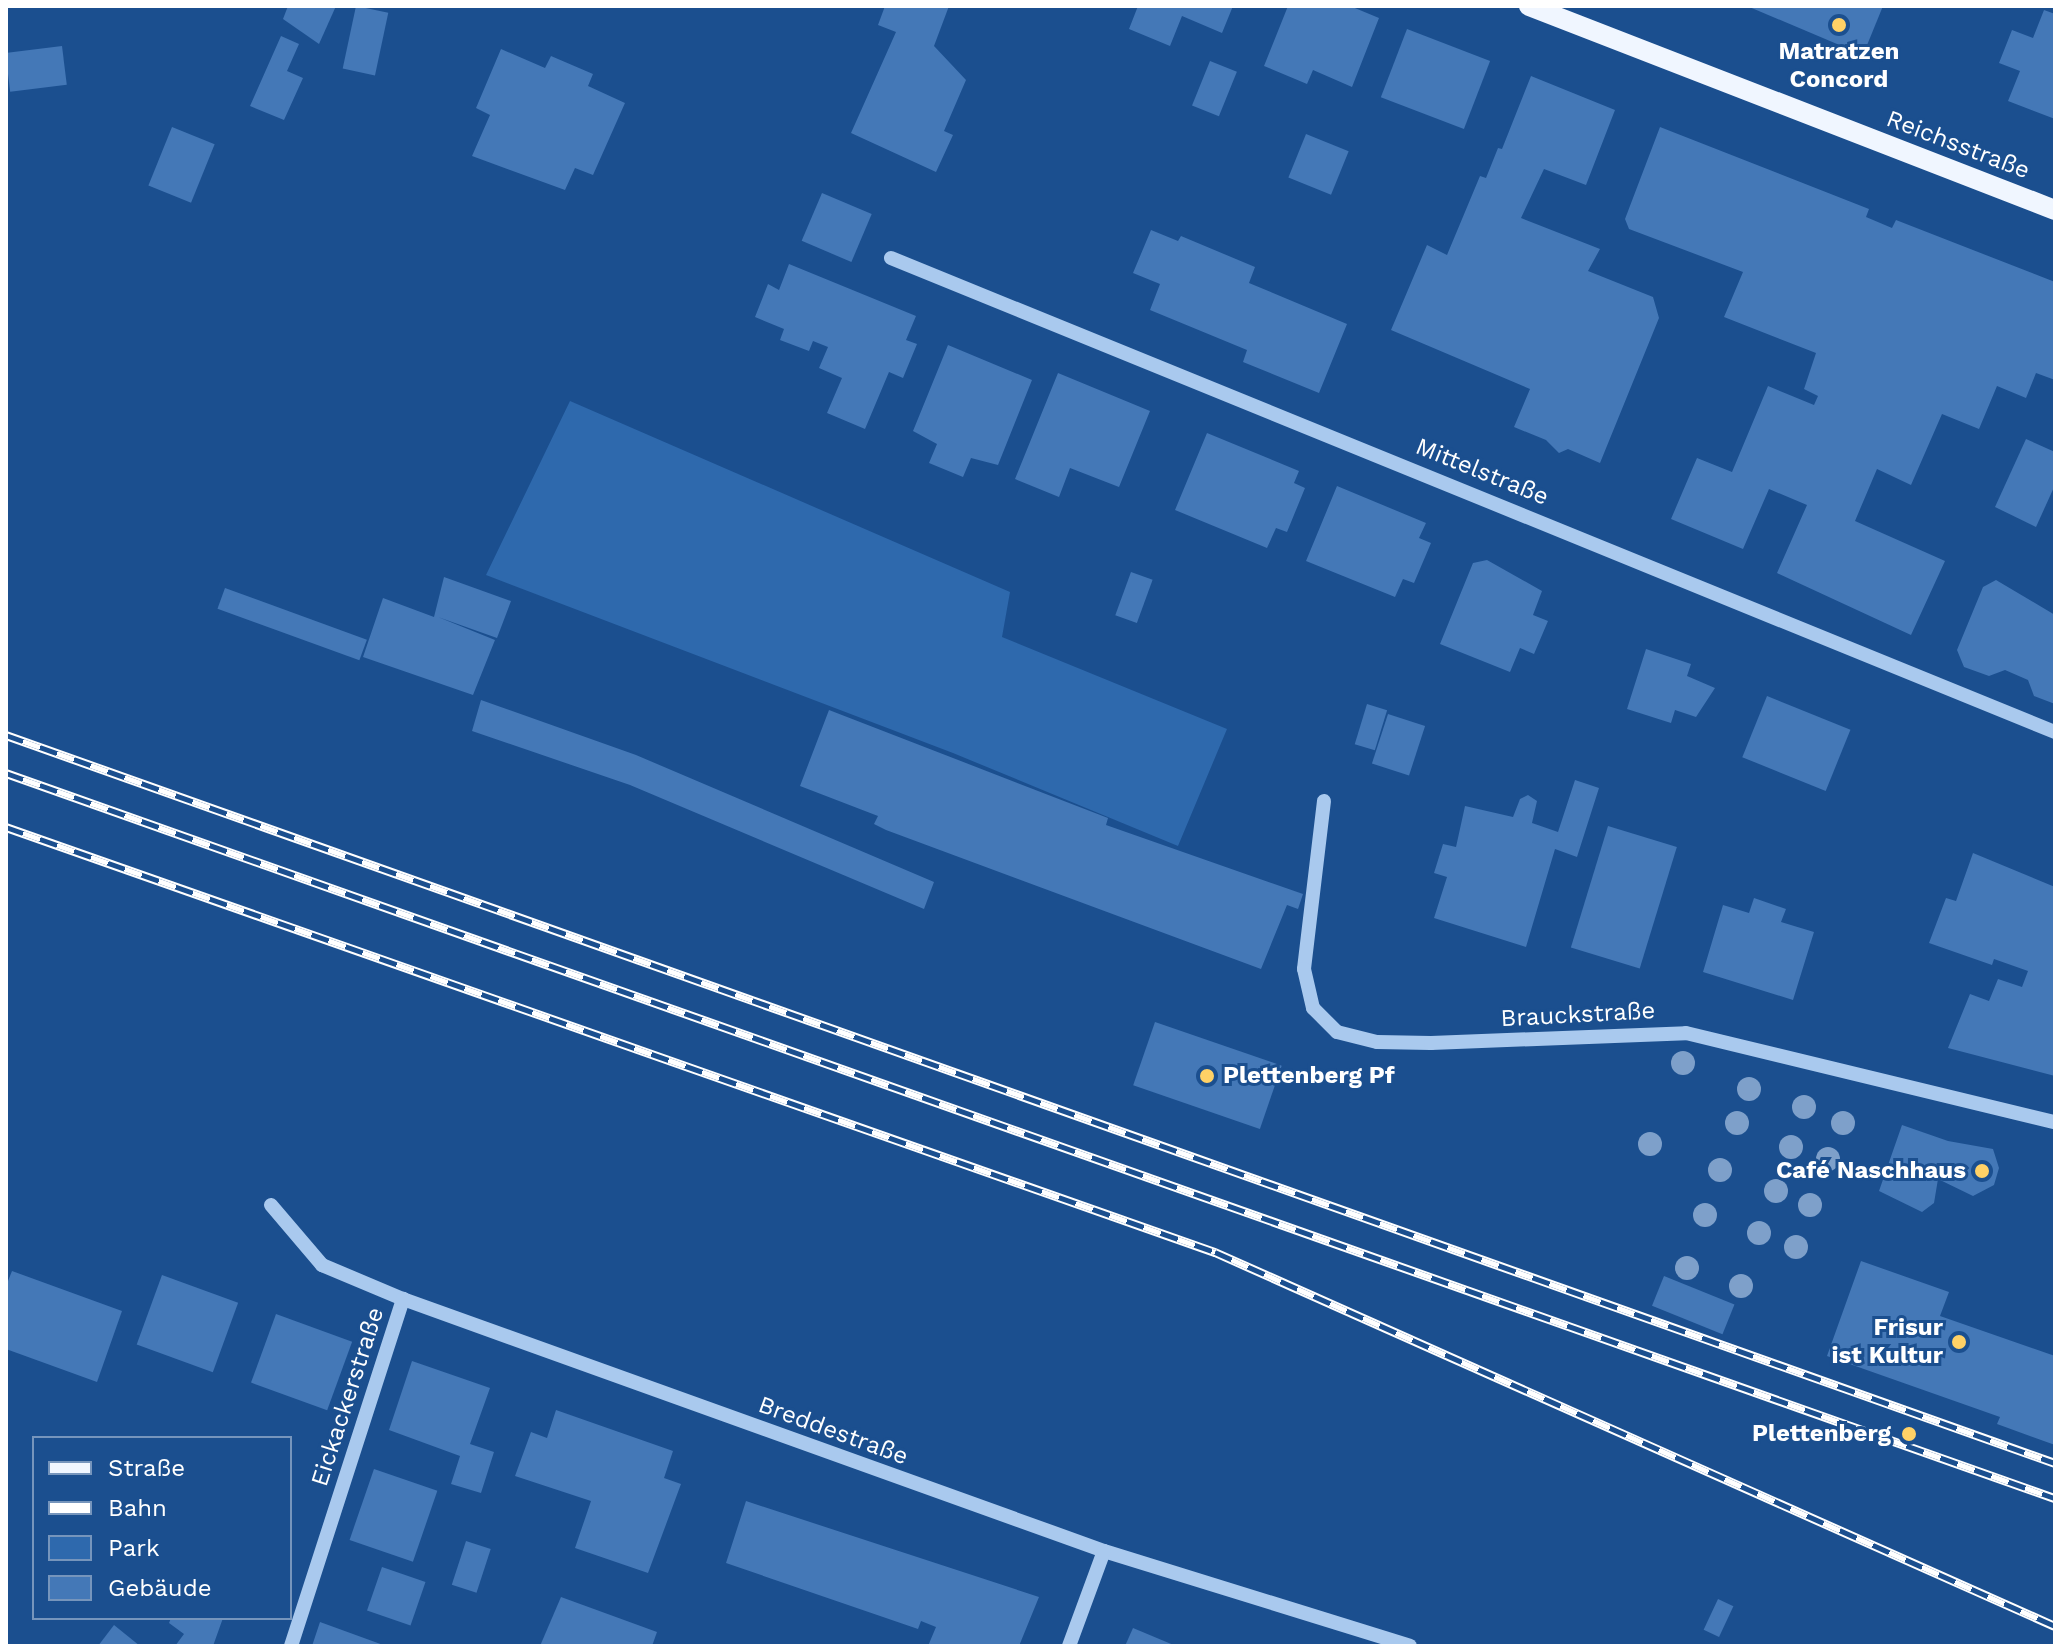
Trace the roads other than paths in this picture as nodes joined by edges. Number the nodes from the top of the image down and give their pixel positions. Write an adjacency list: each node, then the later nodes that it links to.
1 (1529, 6): 2 (main road, Reichsstraße)
2 (2055, 210)
3 (891, 258): 4 (street, Mittelstraße)
4 (2055, 732)
5 (1324, 801): 6 (street, Brauckstraße)
6 (2055, 1122)
7 (271, 1205): 8 (street, Breddestraße)
8 (403, 1299): 9 (street, Breddestraße); 10 (street, Eickackerstraße)
9 (1104, 1551): 11 (street); 12 (street, Breddestraße)
10 (291, 1646)
11 (1069, 1646)
12 (1410, 1646)

